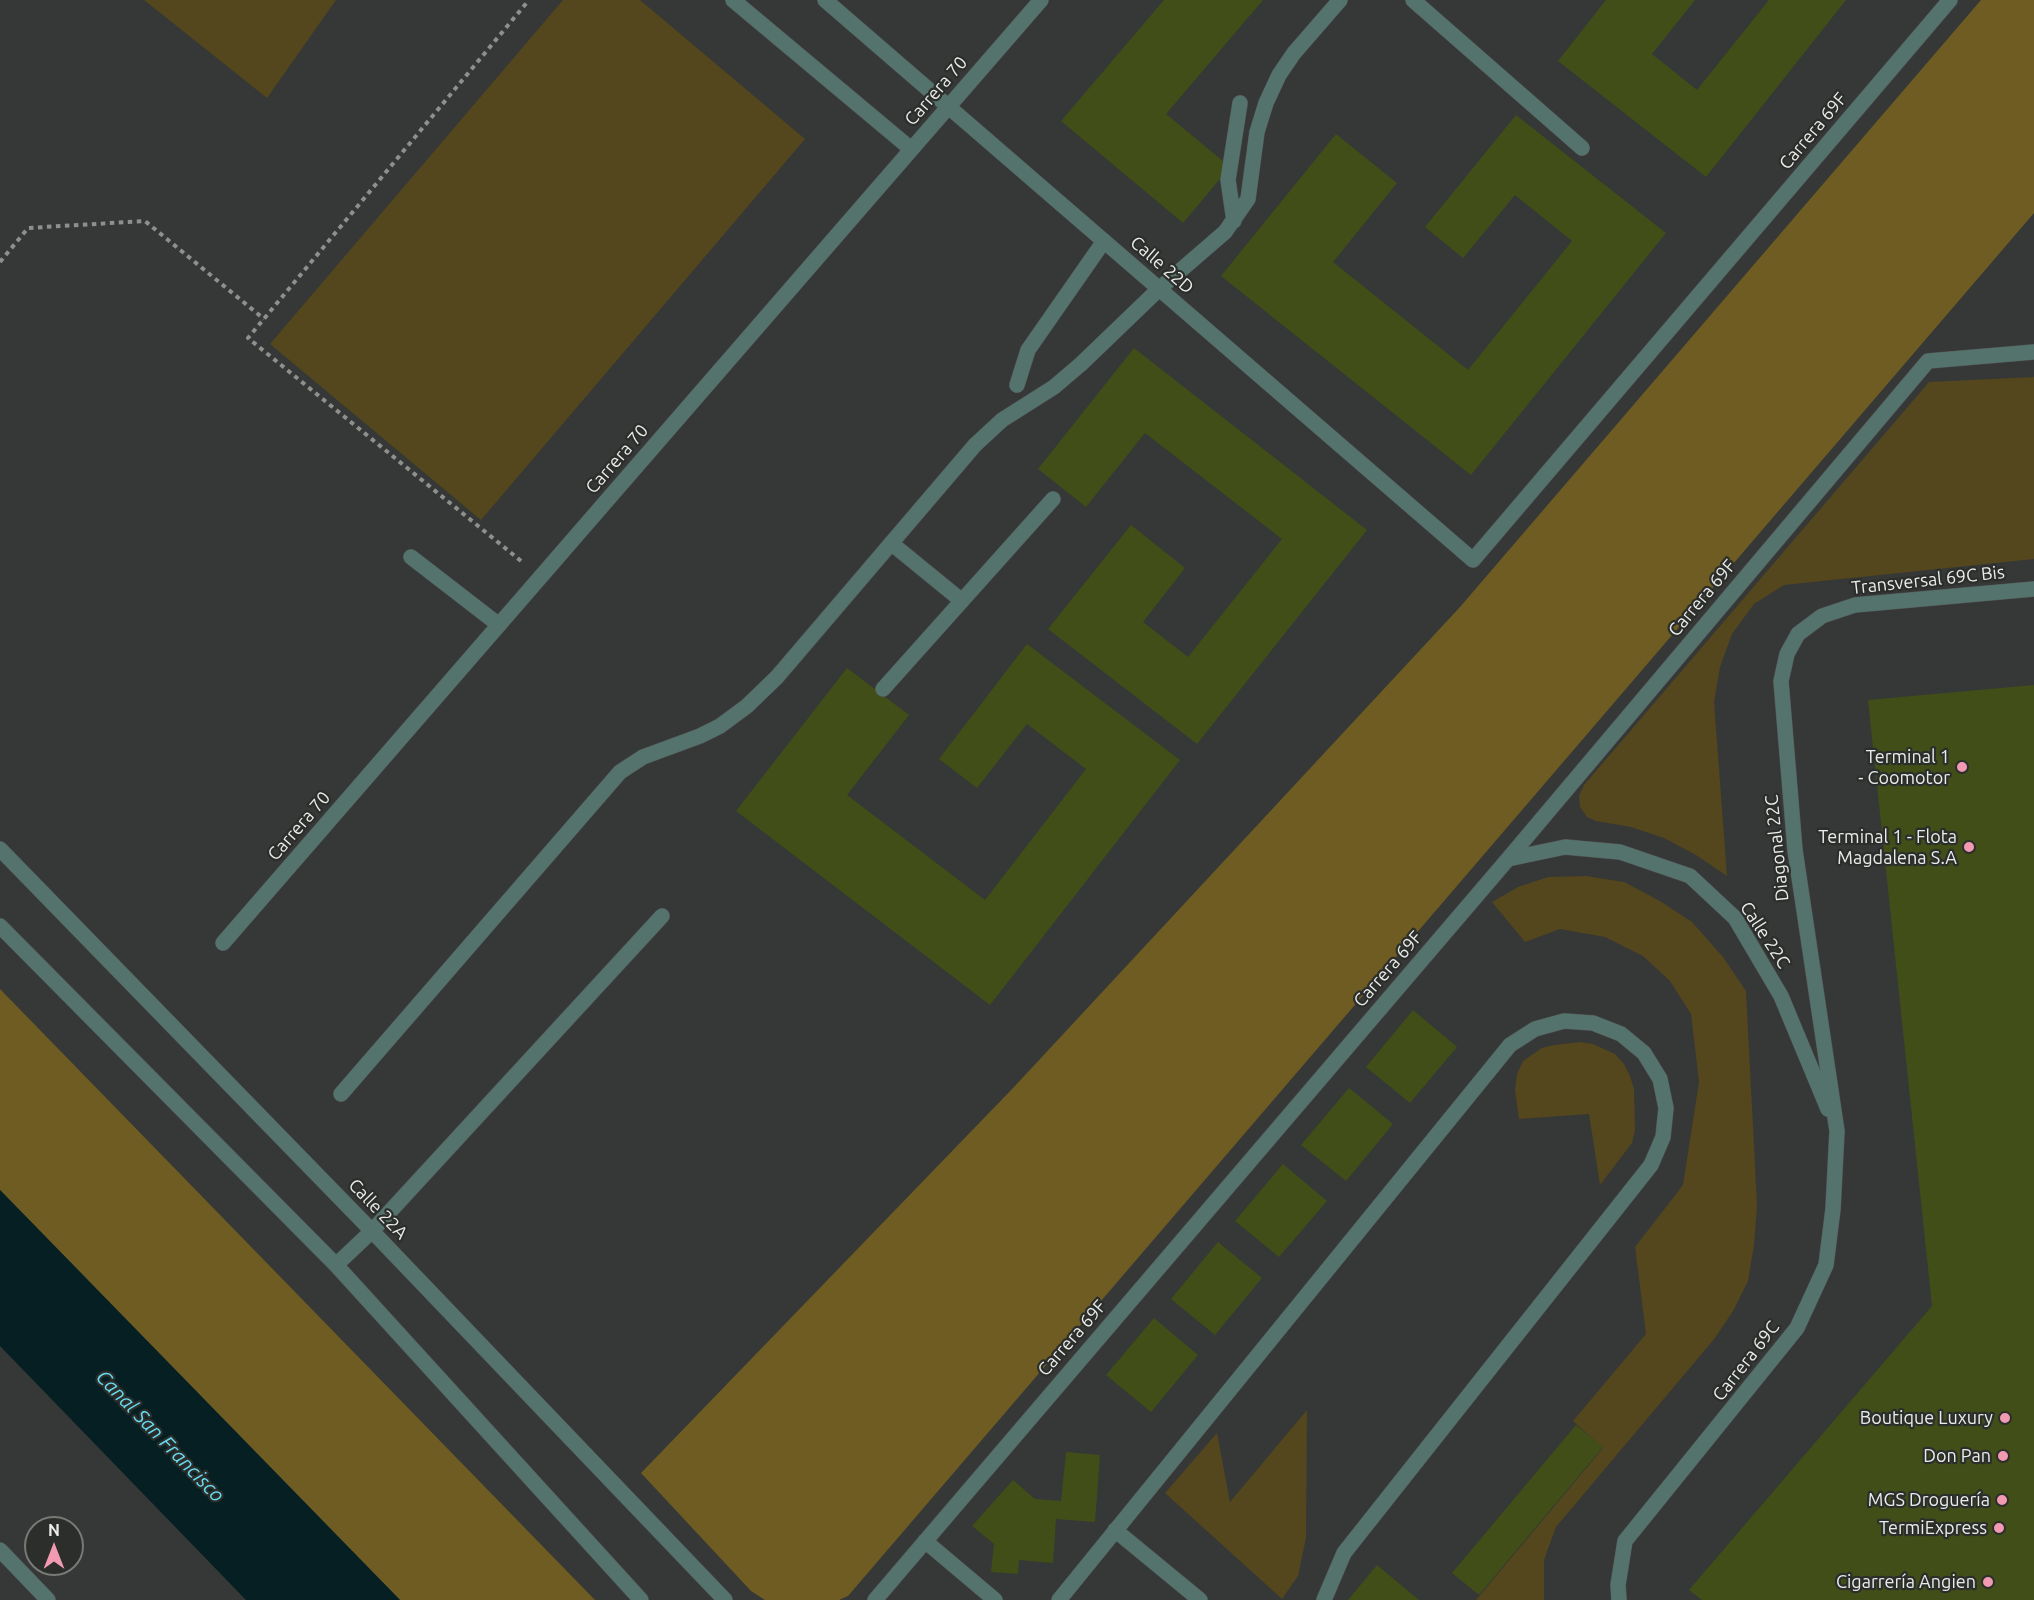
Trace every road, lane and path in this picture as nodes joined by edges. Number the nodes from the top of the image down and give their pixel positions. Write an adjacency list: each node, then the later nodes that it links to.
1 (529, 0): 16 (path)
2 (733, 0): 11 (street)
3 (825, 0): 9 (street, Calle 22D)
4 (1041, 0): 9 (street, Carrera 70)
5 (1340, 0): 12 (street)
6 (1413, 0): 10 (street)
7 (1950, 0): 22 (street, Carrera 69F)
8 (1240, 103): 12 (street)
9 (949, 106): 11 (street, Carrera 70); 13 (street, Calle 22D)
10 (1582, 148)
11 (911, 149): 23 (street, Carrera 70)
12 (1234, 221): 15 (street)
13 (1104, 241): 15 (street, Calle 22D); 18 (street)
14 (0, 262): 16 (path)
15 (1159, 289): 20 (street); 22 (street, Calle 22D)
16 (264, 319): 23 (path)
17 (2034, 352): 30 (street, Carrera 69F)
18 (1017, 385)
19 (1053, 499): 25 (street)
20 (891, 543): 25 (street); 34 (street)
21 (411, 557): 26 (street)
22 (1473, 560)
23 (541, 577): 26 (street, Carrera 70)
24 (2034, 589): 27 (street, Transversal 69C Bis)
25 (962, 601): 28 (street)
26 (499, 625): 33 (street, Carrera 70)
27 (1798, 634): 35 (street, Diagonal 22C)
28 (883, 689)
29 (0, 849): 36 (street, Calle 22A)
30 (1508, 859): 35 (street, Calle 22C); 39 (street, Carrera 69F)
31 (662, 916): 36 (street)
32 (0, 926): 37 (street)
33 (224, 943)
34 (341, 1094)
35 (1837, 1131): 41 (street, Carrera 69C)
36 (372, 1231): 37 (street); 44 (street, Calle 22A)
37 (336, 1265): 43 (street)
38 (1115, 1530): 47 (street); 48 (street); 49 (street)
39 (925, 1541): 45 (street, Carrera 69F); 46 (street)
40 (0, 1550): 42 (street)
41 (1618, 1592)
42 (48, 1600)
43 (640, 1600)
44 (725, 1600)
45 (875, 1600)
46 (995, 1600)
47 (1059, 1600)
48 (1200, 1600)
49 (1324, 1600)

